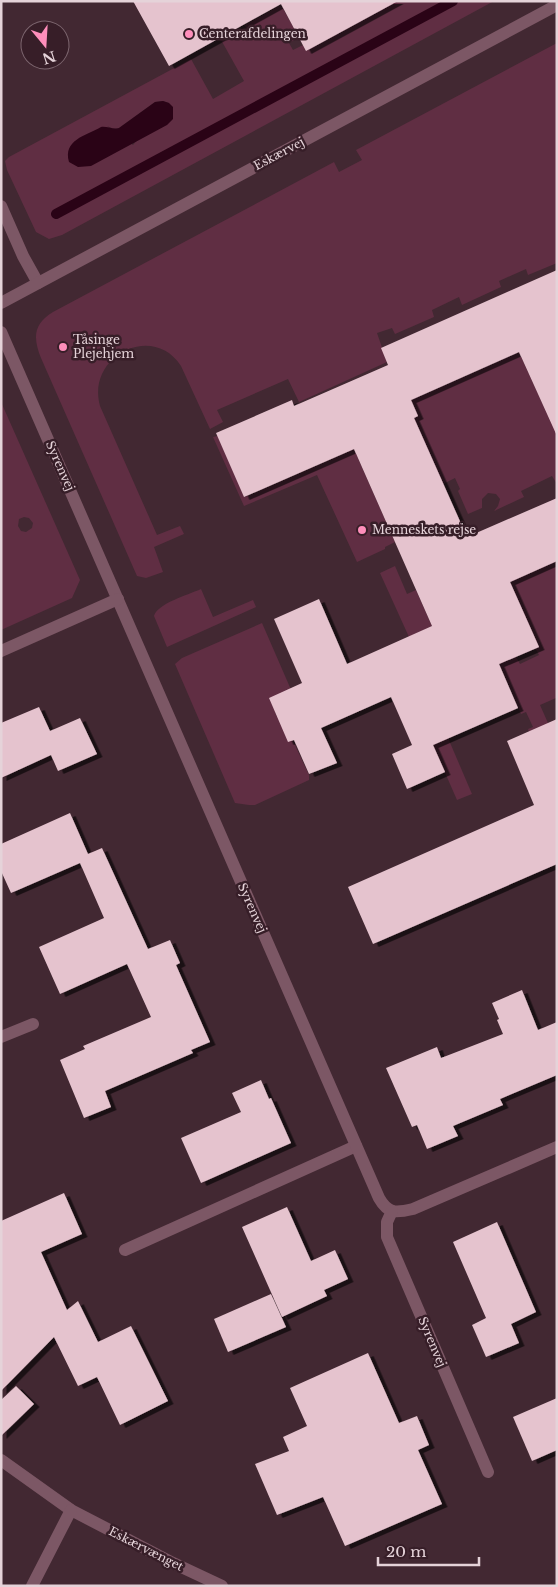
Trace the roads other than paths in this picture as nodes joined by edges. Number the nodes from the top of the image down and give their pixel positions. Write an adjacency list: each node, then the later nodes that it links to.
1 (557, 5): 3 (street, Eskærvej)
2 (1, 206): 3 (street)
3 (38, 283): 4 (street, Eskærvej)
4 (1, 303)
5 (1, 332): 6 (street, Syrenvej)
6 (118, 600): 7 (street); 10 (street, Syrenvej)
7 (1, 651)
8 (33, 1024): 9 (street)
9 (1, 1037)
10 (356, 1146): 12 (street, Syrenvej); 13 (street)
11 (557, 1147): 12 (street)
12 (392, 1212): 15 (street, Syrenvej)
13 (125, 1250)
14 (1, 1460): 16 (street, Eskærvænget)
15 (488, 1472)
16 (71, 1510): 17 (street); 18 (street, Eskærvænget)
17 (32, 1586)
18 (222, 1586)

